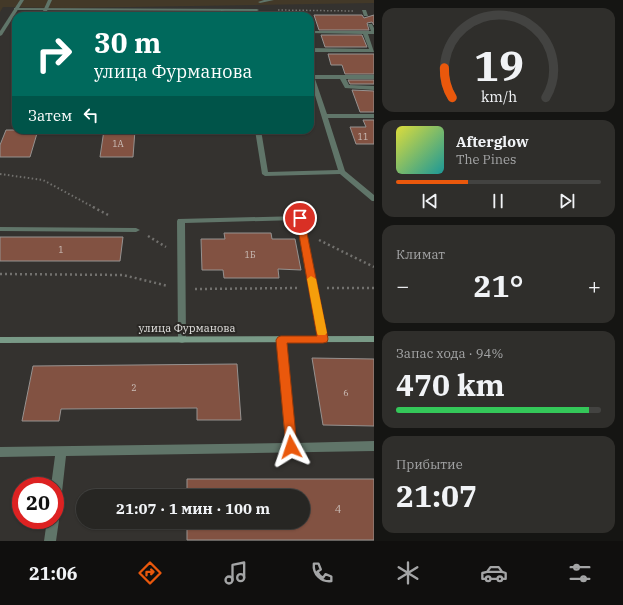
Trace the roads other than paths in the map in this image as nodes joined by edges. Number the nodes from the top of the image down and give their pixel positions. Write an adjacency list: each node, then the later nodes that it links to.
1 (22, 0): 5 (street)
2 (50, 0): 6 (street)
3 (272, 0): 4 (street)
4 (260, 1): 9 (street)
5 (16, 9): 6 (street); 7 (street)
6 (46, 10): 8 (street)
7 (14, 12)
8 (164, 12)
9 (234, 12)
10 (12, 16): 14 (street)
11 (370, 25): 13 (street)
12 (314, 32): 13 (street)
13 (365, 33): 15 (street)
14 (0, 35)
15 (314, 50)
16 (314, 74): 17 (street)
17 (342, 77): 18 (street); 20 (street)
18 (374, 77)
19 (314, 84): 21 (street)
20 (374, 88)
21 (324, 116): 22 (street); 24 (street)
22 (374, 116)
23 (259, 134): 24 (street)
24 (342, 172): 25 (street)
25 (374, 199)
26 (0, 229): 27 (street)
27 (136, 230)
28 (323, 339): 29 (main road, улица Фурманова); 31 (street); 32 (main road, улица Фурманова)
29 (374, 339)
30 (0, 340): 31 (main road, улица Фурманова)
31 (182, 340): 32 (main road, улица Фурманова)
32 (281, 340): 34 (street)
33 (374, 446): 34 (street)
34 (291, 447): 35 (street)
35 (61, 451): 36 (street); 37 (street)
36 (0, 452)
37 (58, 477)
38 (52, 529): 39 (street)
39 (50, 541)

